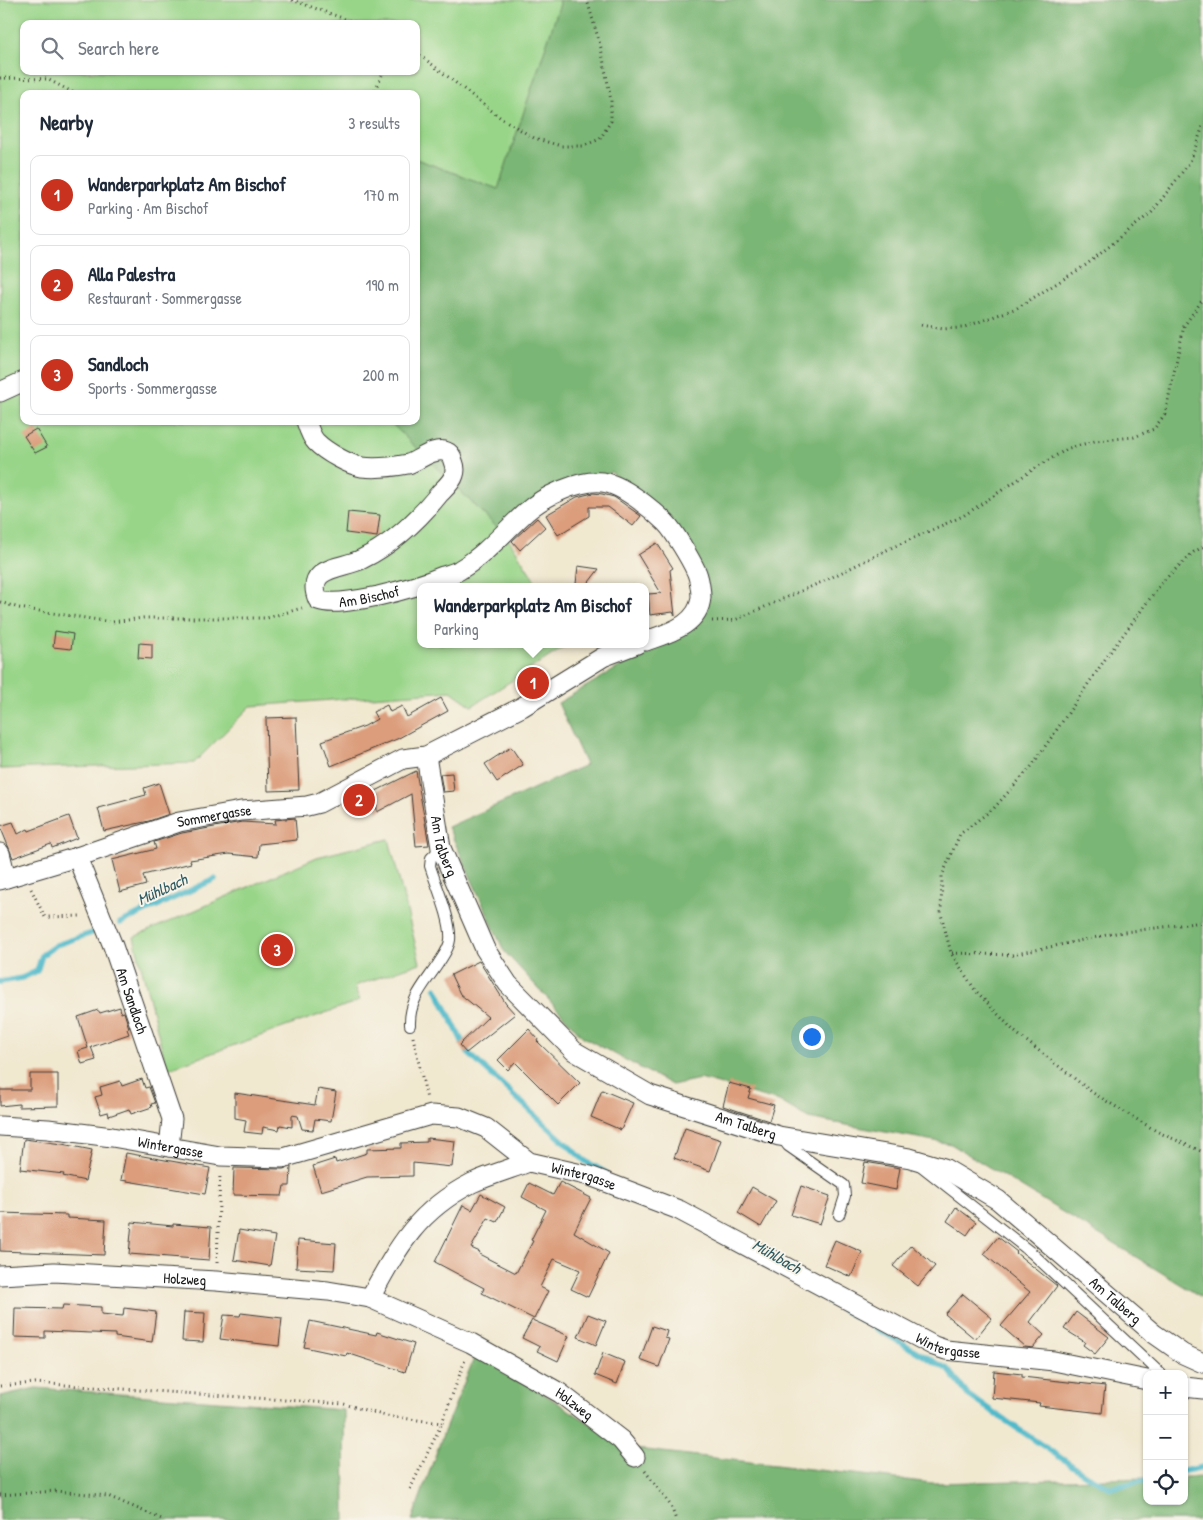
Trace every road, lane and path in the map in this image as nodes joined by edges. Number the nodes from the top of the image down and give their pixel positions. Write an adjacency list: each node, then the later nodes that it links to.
1 (292, 0): 3 (path)
2 (587, 0): 4 (path)
3 (348, 20)
4 (420, 55)
5 (382, 75): 8 (path)
6 (0, 78): 7 (path)
7 (68, 90)
8 (375, 90)
9 (1203, 126): 11 (path)
10 (1203, 299): 20 (path)
11 (921, 325)
12 (20, 383): 13 (street)
13 (0, 392)
14 (308, 425): 18 (street, Am Bischof)
15 (1203, 547): 30 (path)
16 (426, 583): 20 (street, Am Bischof)
17 (417, 587): 18 (street, Am Bischof)
18 (318, 600): 19 (path)
19 (0, 602)
20 (690, 621): 21 (street)
21 (649, 640)
22 (627, 648): 23 (street)
23 (426, 756): 24 (street, Am Talberg); 26 (street, Sommergasse)
24 (442, 848): 31 (lane); 34 (street, Am Talberg)
25 (0, 853): 27 (street)
26 (77, 856): 27 (street, Sommergasse); 28 (street, Am Sandloch)
27 (10, 877): 28 (path)
28 (101, 915): 35 (street, Am Sandloch)
29 (1203, 922): 30 (path)
30 (951, 953): 36 (path)
31 (410, 1024): 32 (path)
32 (426, 1093)
33 (0, 1126): 35 (street, Wintergasse)
34 (779, 1136): 38 (street, Am Talberg); 40 (lane)
35 (169, 1147): 37 (street, Wintergasse)
36 (1203, 1152)
37 (220, 1156): 39 (street, Wintergasse); 42 (path)
38 (910, 1158): 45 (street, Am Talberg); 46 (lane)
39 (529, 1162): 43 (street); 47 (street, Wintergasse)
40 (839, 1215)
41 (0, 1275): 42 (street, Holzweg)
42 (216, 1280): 43 (street, Holzweg)
43 (370, 1298): 44 (street, Holzweg)
44 (471, 1343): 51 (path); 52 (street, Holzweg)
45 (1203, 1363)
46 (1157, 1370)
47 (1143, 1379)
48 (0, 1386): 51 (path)
49 (1188, 1387): 50 (street)
50 (1203, 1389)
51 (442, 1423): 53 (path)
52 (634, 1457): 56 (path)
53 (410, 1489)
54 (0, 1496): 55 (path)
55 (164, 1520)
56 (676, 1520)

